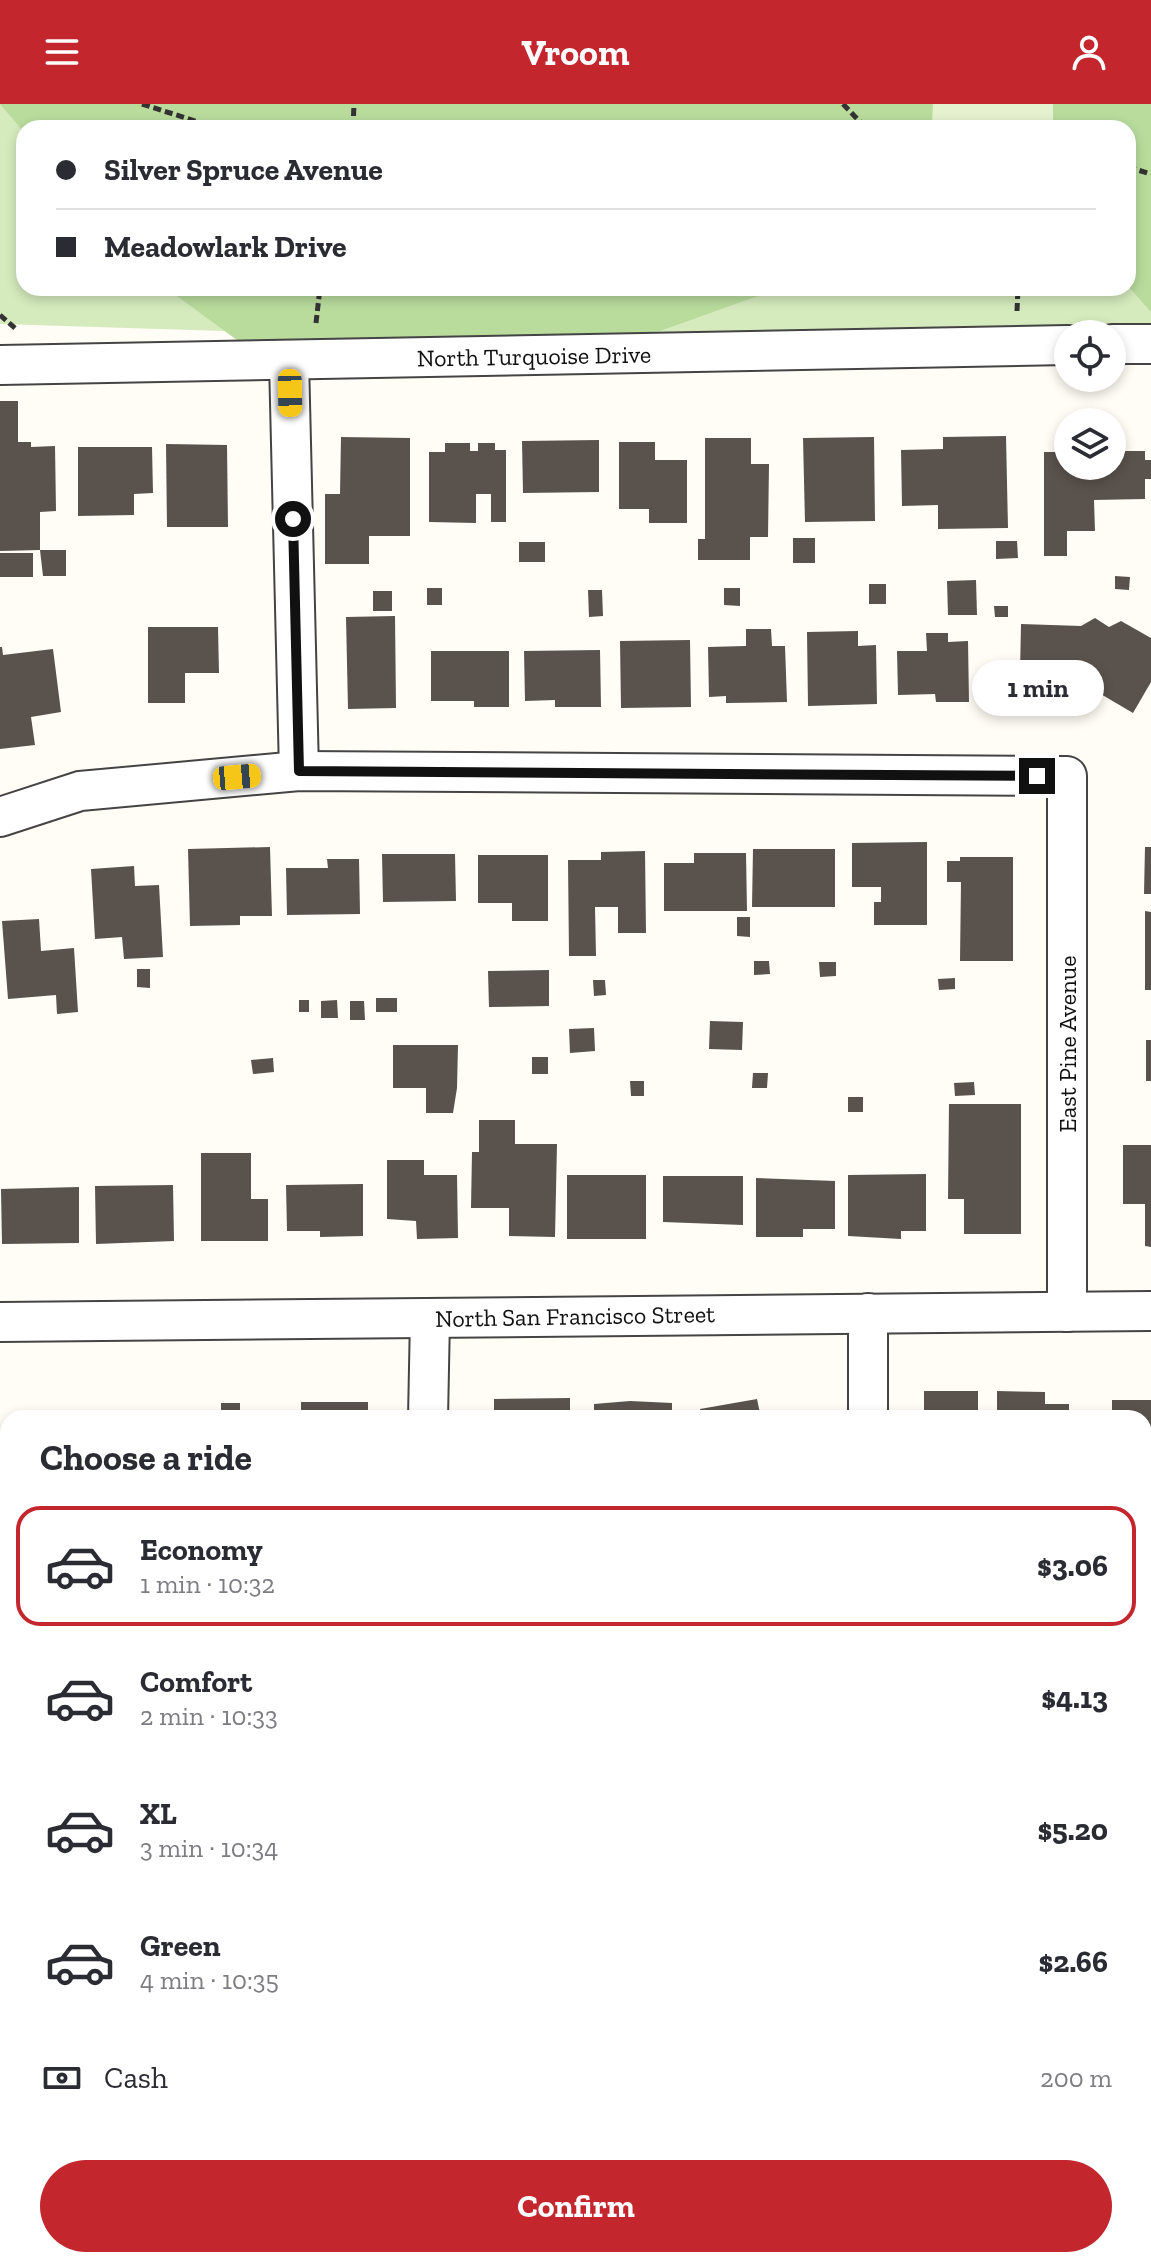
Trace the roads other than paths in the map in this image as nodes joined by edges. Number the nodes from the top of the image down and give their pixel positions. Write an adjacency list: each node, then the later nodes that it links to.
1 (1126, 344): 2 (street)
2 (1151, 344)
3 (1054, 345): 4 (street, North Turquoise Drive)
4 (289, 361): 5 (street, North Turquoise Drive); 6 (street)
5 (0, 365)
6 (299, 771): 7 (street); 9 (street, East Pine Avenue)
7 (0, 817)
8 (1151, 1311): 9 (street, North San Francisco Street)
9 (1067, 1312): 10 (street, North San Francisco Street)
10 (868, 1313): 11 (street, North San Francisco Street); 14 (street)
11 (430, 1318): 12 (street, North San Francisco Street); 13 (street)
12 (0, 1322)
13 (428, 1410)
14 (868, 1410)

